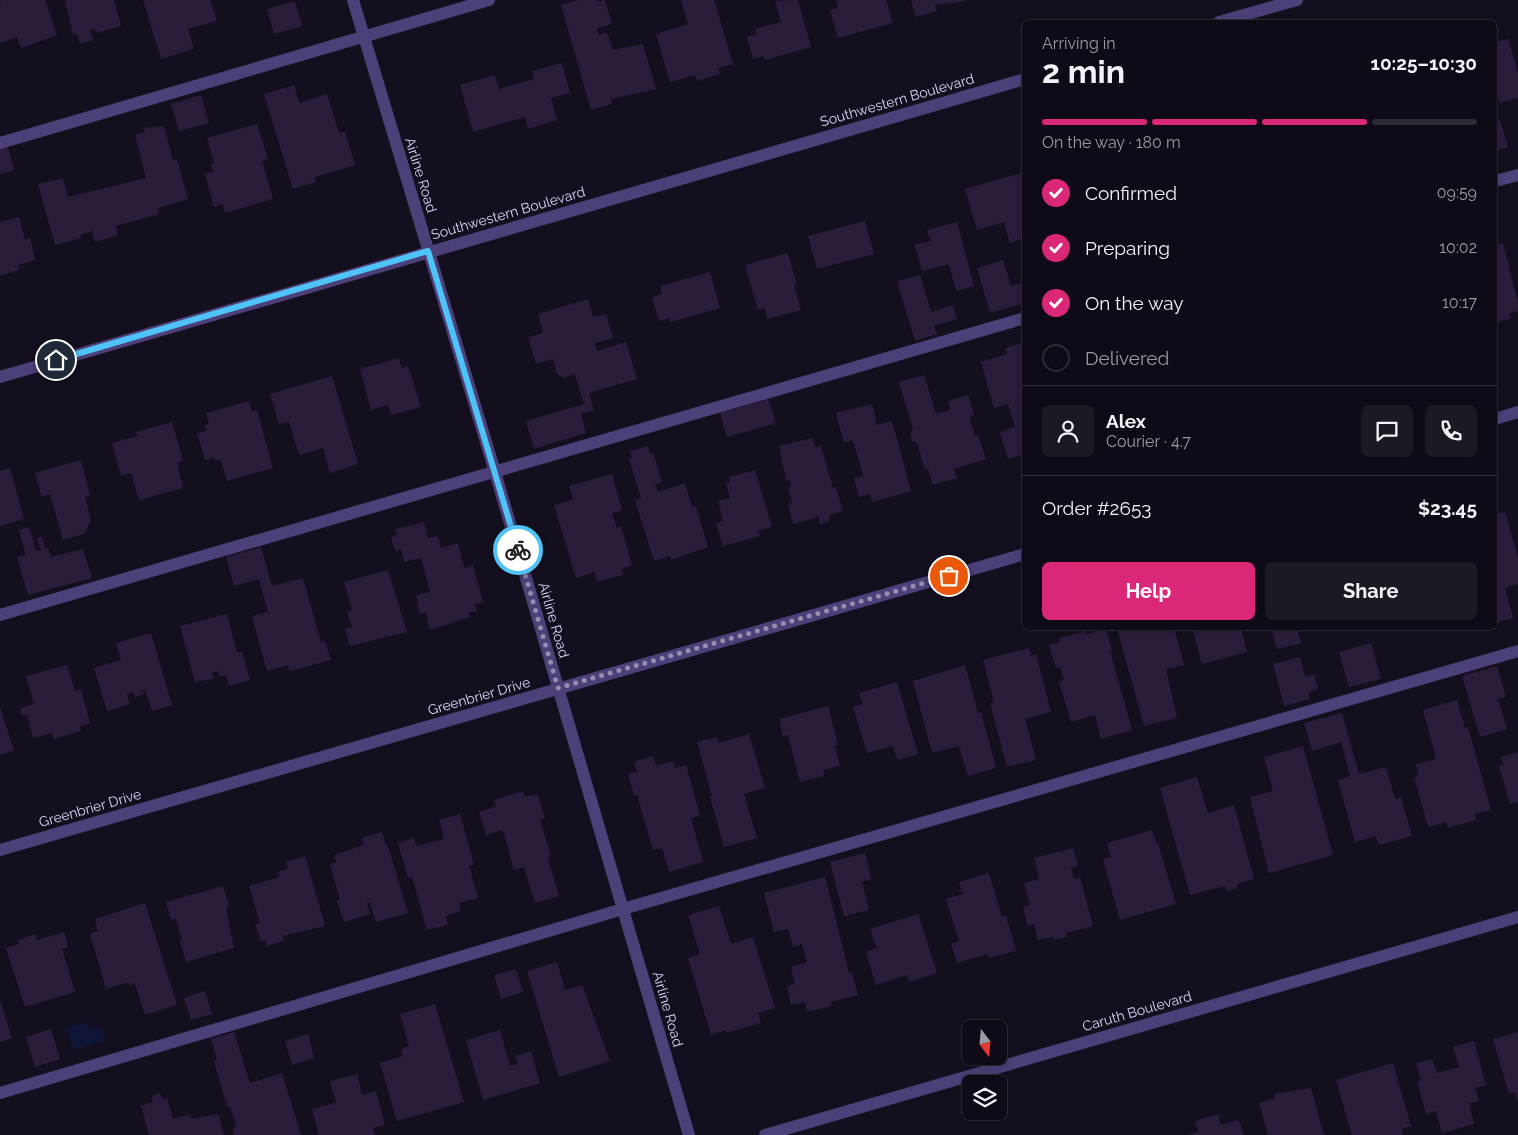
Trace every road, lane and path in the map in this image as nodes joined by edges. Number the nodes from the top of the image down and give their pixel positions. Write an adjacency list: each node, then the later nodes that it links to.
1 (353, 0): 5 (street, Airline Road)
2 (490, 0): 5 (street)
3 (1297, 0): 4 (street)
4 (1226, 20)
5 (363, 36): 7 (street); 10 (street, Airline Road)
6 (1022, 80): 10 (street, Southwestern Boulevard)
7 (0, 143)
8 (1518, 175): 9 (street)
9 (1497, 180)
10 (428, 251): 12 (street, Southwestern Boulevard); 15 (street, Airline Road)
11 (1022, 319): 15 (street)
12 (0, 377)
13 (1518, 412): 14 (street)
14 (1497, 418)
15 (495, 472): 17 (street); 19 (street, Airline Road)
16 (1022, 555): 19 (street, Greenbrier Drive)
17 (0, 615)
18 (1518, 651): 21 (street)
19 (558, 688): 20 (street, Greenbrier Drive); 21 (street, Airline Road)
20 (0, 850)
21 (623, 908): 23 (street); 24 (street, Airline Road)
22 (1518, 917): 25 (street, Caruth Boulevard)
23 (0, 1093)
24 (689, 1135)
25 (765, 1135)

